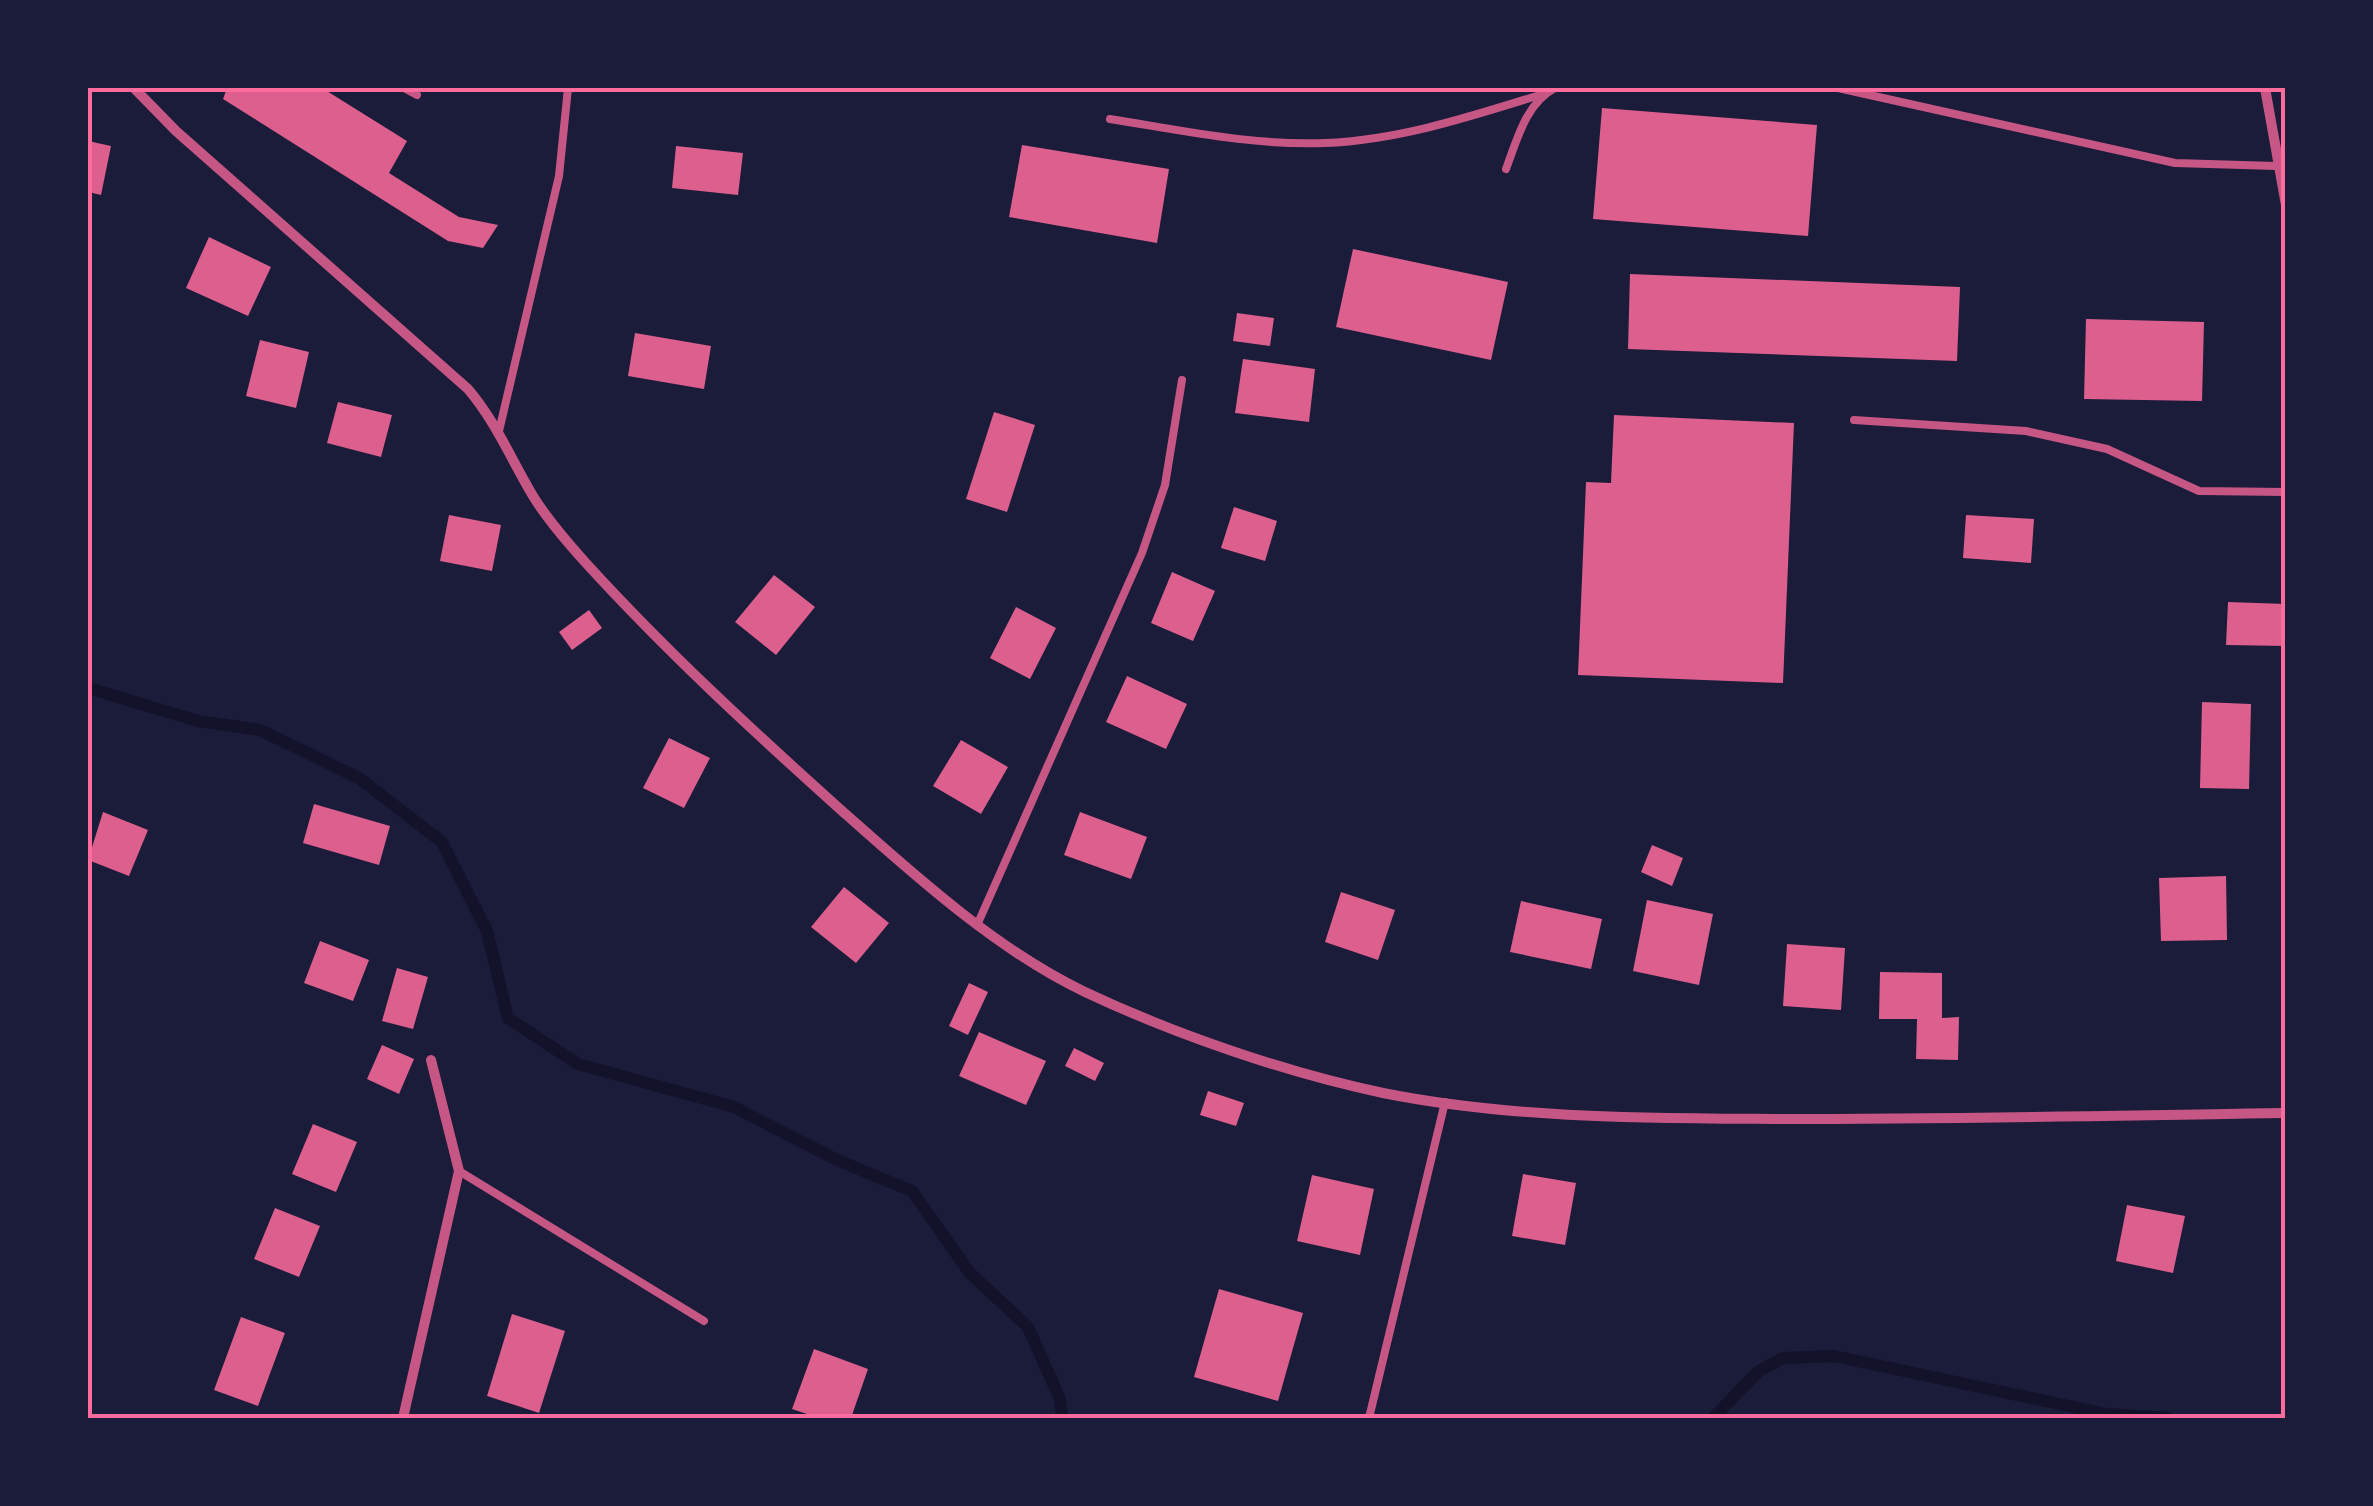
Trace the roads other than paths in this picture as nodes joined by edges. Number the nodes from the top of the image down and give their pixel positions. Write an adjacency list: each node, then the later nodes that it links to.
1 (134, 88): 15 (street)
2 (404, 88): 8 (lane)
3 (568, 88): 15 (lane)
4 (1555, 88): 7 (lane)
5 (1838, 88): 10 (lane)
6 (2265, 88): 10 (street)
7 (1543, 94): 9 (lane); 11 (lane)
8 (417, 95)
9 (1110, 119)
10 (2276, 166): 12 (street)
11 (1506, 169)
12 (2286, 205)
13 (1182, 380): 17 (lane)
14 (1854, 420): 16 (lane)
15 (500, 431): 17 (street)
16 (2286, 492)
17 (978, 923): 19 (street)
18 (431, 1060): 21 (street)
19 (1445, 1102): 20 (street); 24 (lane)
20 (2286, 1113)
21 (459, 1171): 22 (lane); 23 (street)
22 (704, 1321)
23 (404, 1418)
24 (1369, 1418)

